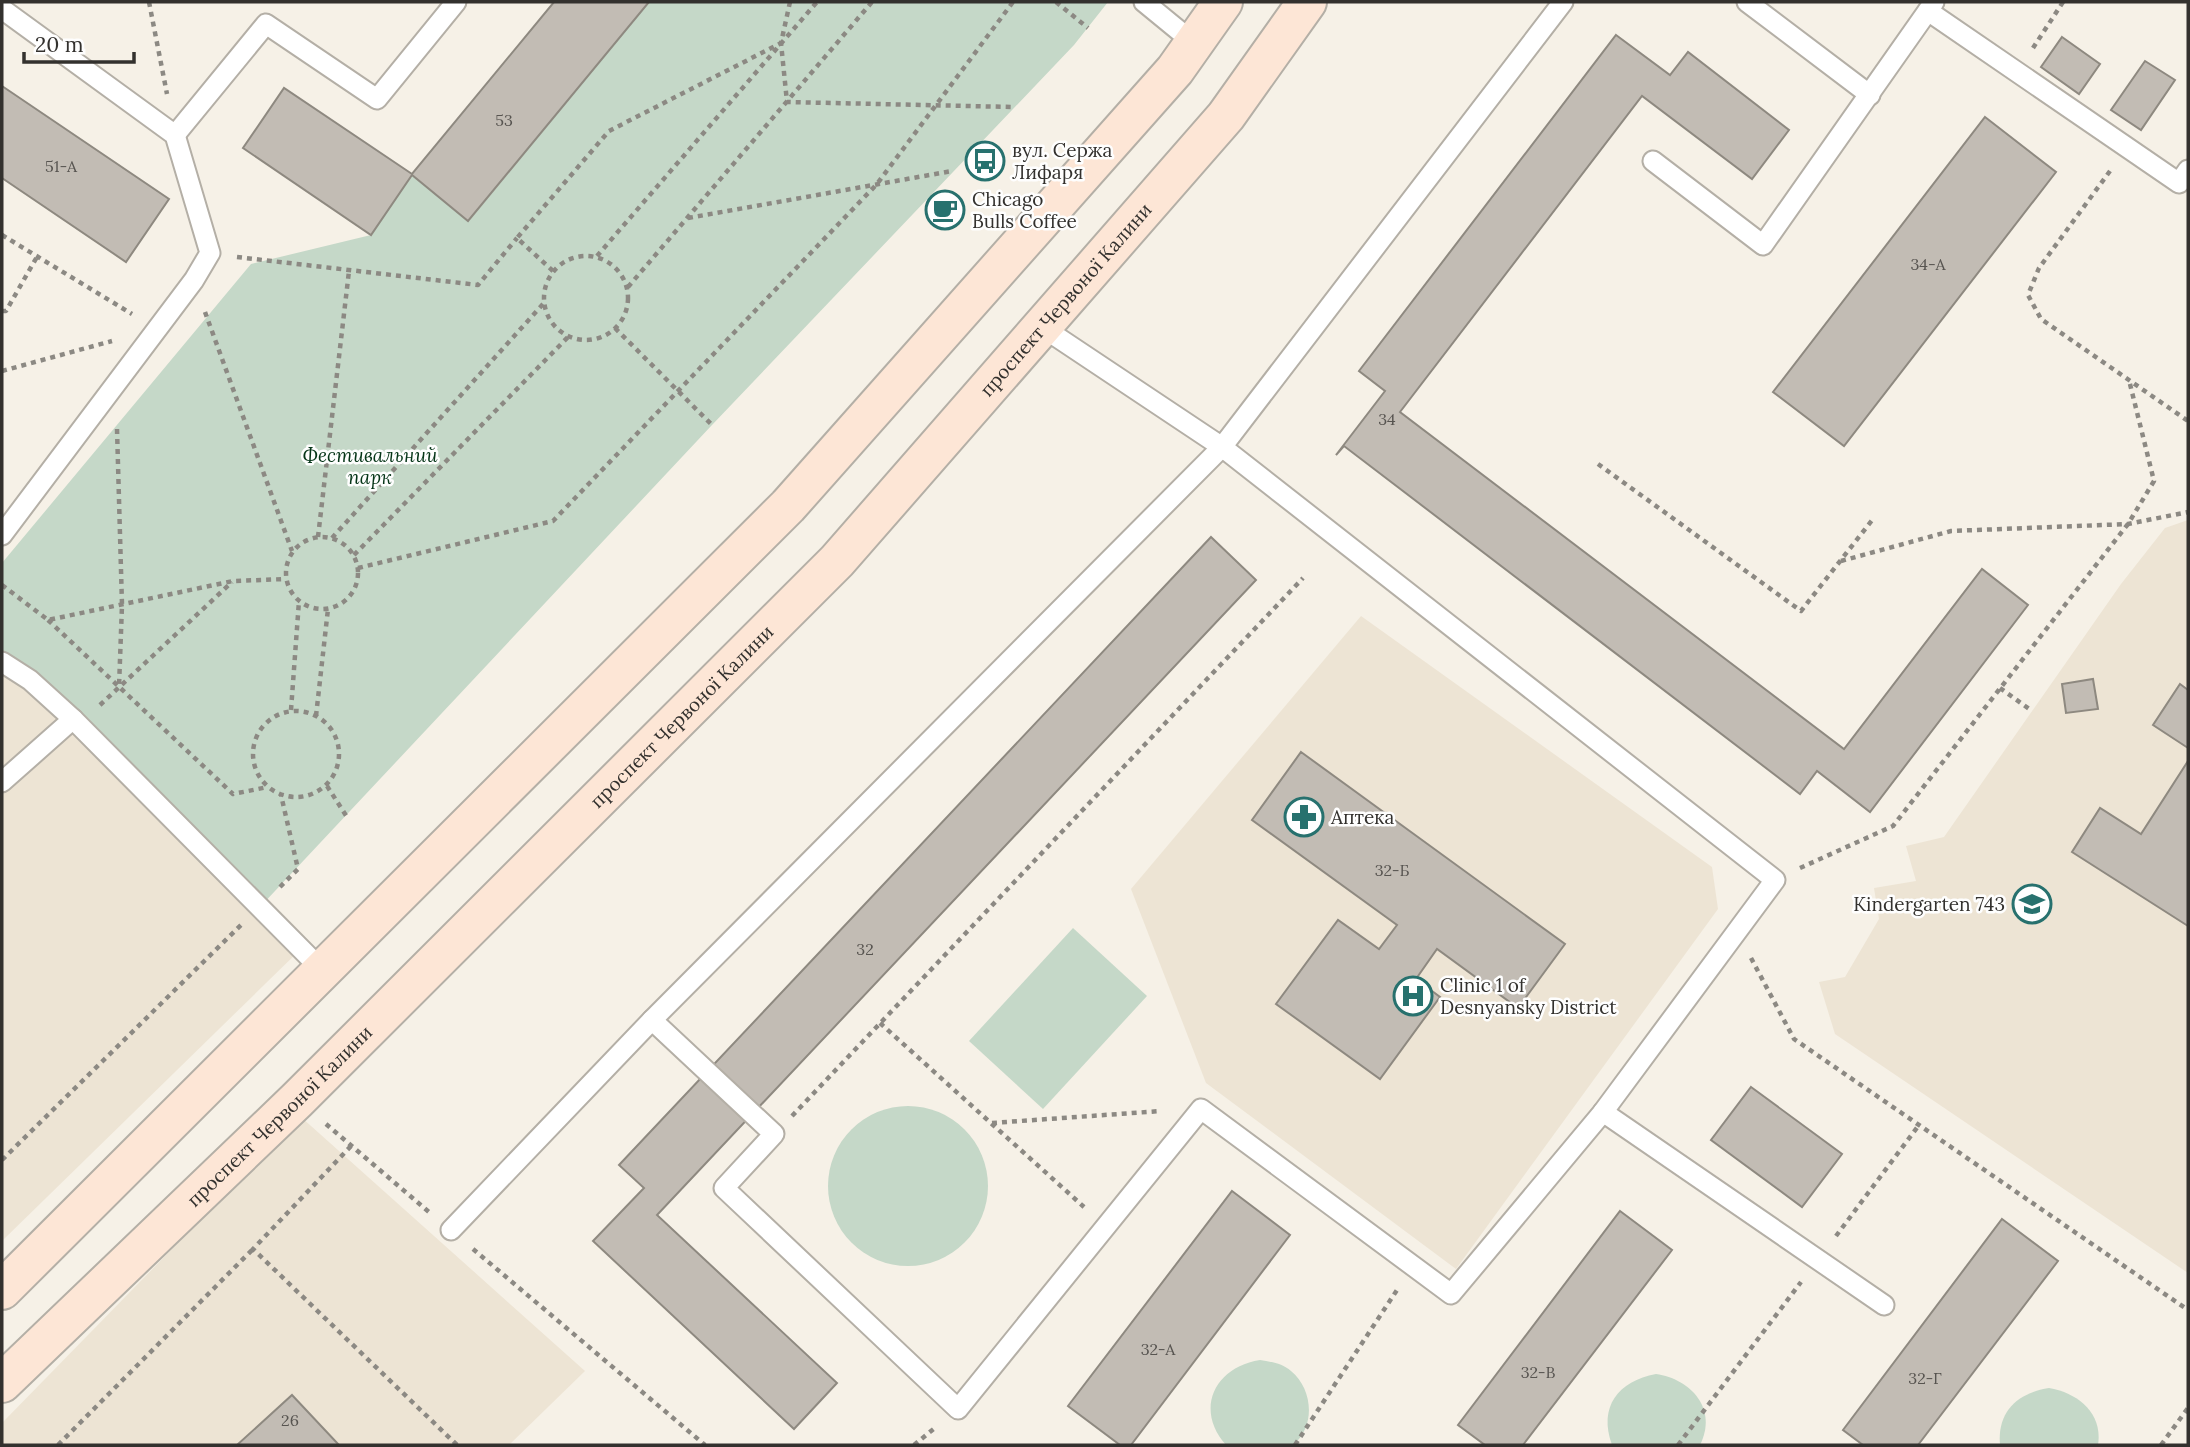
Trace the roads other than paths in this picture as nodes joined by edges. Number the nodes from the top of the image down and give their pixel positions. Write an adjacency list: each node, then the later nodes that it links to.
1 (456, 2): 11 (lane)
2 (1144, 2): 9 (lane)
3 (1223, 2): 9 (main road)
4 (1307, 2): 14 (main road, проспект Червоної Калини)
5 (1563, 2): 15 (lane)
6 (1747, 2): 10 (lane)
7 (1931, 6): 10 (lane); 13 (lane)
8 (6, 7): 11 (lane)
9 (1194, 43): 20 (main road)
10 (1870, 94): 12 (lane)
11 (175, 135): 16 (lane)
12 (1653, 161)
13 (2188, 170)
14 (1042, 327): 15 (lane); 26 (main road, проспект Червоної Калини)
15 (1222, 447): 21 (lane); 22 (lane)
16 (2, 535)
17 (2, 662): 18 (lane)
18 (76, 722): 19 (lane); 20 (lane)
19 (2, 782)
20 (323, 971): 24 (main road)
21 (652, 1020): 22 (lane); 23 (lane)
22 (1603, 1112): 25 (lane)
23 (451, 1230)
24 (2, 1290)
25 (1884, 1305)
26 (2, 1383)

